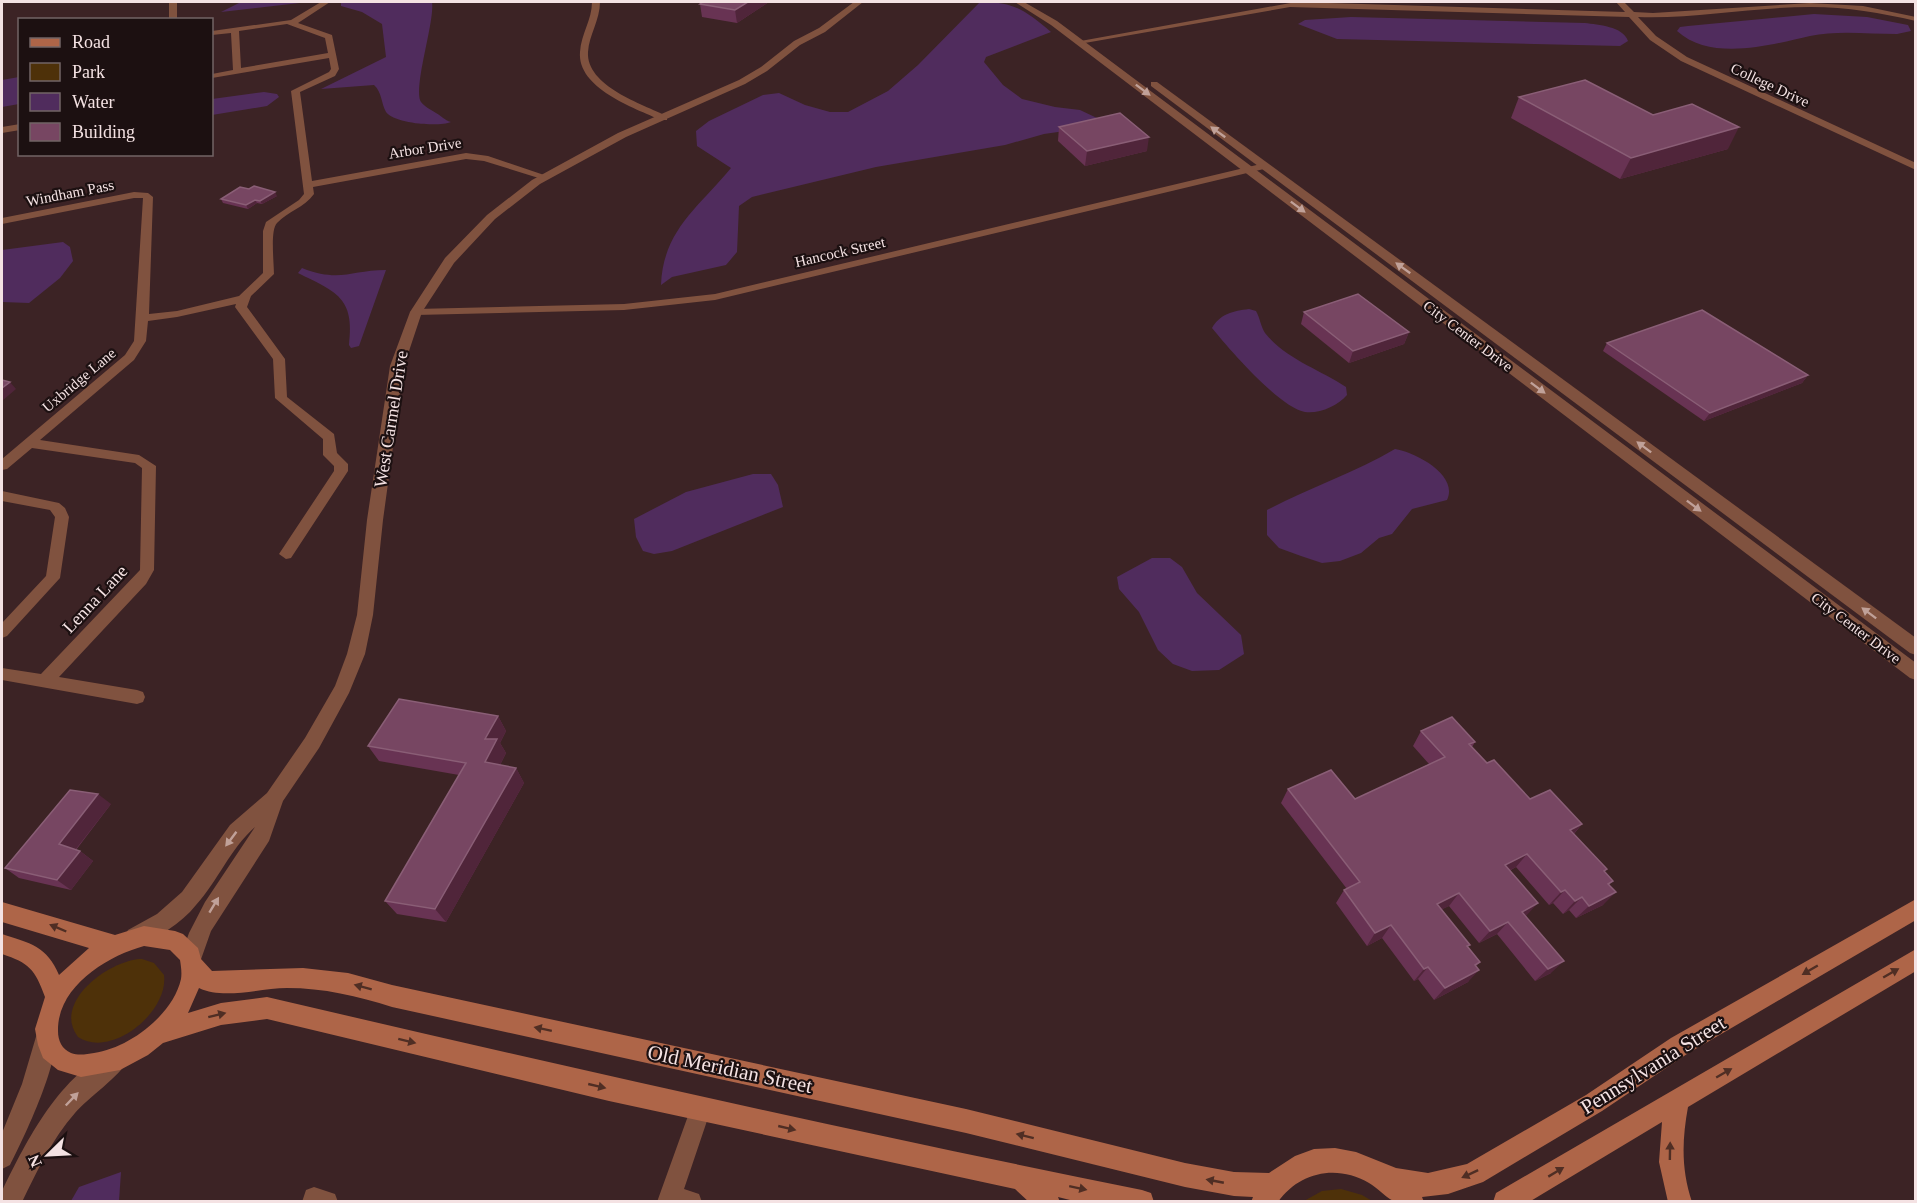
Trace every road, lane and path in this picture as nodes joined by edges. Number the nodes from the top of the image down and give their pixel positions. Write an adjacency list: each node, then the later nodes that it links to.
1 (173, 2): 15 (street)
2 (326, 2): 17 (street)
3 (596, 2): 28 (street)
4 (843, 2): 22 (street, West Carmel Drive)
5 (859, 2): 22 (street, West Carmel Drive)
6 (1019, 2): 21 (street, City Center Drive)
7 (1038, 2): 20 (street)
8 (1322, 2): 11 (street); 13 (street)
9 (1775, 2): 13 (street)
10 (1845, 2): 12 (street)
11 (1291, 5): 13 (street); 20 (street)
12 (1878, 6): 13 (street); 14 (street); 16 (street)
13 (1627, 8): 32 (street, College Drive)
14 (1916, 14)
15 (173, 18)
16 (1916, 20)
17 (292, 23): 18 (street); 23 (street)
18 (235, 29): 19 (street); 24 (street)
19 (213, 33)
20 (1094, 40): 21 (street); 25 (street)
21 (1079, 42): 33 (street, City Center Drive, one-way to 33)
22 (797, 44): 28 (street, West Carmel Drive)
23 (333, 56): 24 (street); 35 (street)
24 (237, 71): 26 (street)
25 (1137, 72)
26 (213, 76)
27 (1146, 78): 31 (street, City Center Drive, one-way to 27)
28 (664, 118): 34 (street, West Carmel Drive)
29 (18, 127): 30 (street)
30 (2, 130)
31 (1265, 166): 33 (street, Hancock Street); 46 (street, City Center Drive, one-way to 31)
32 (1916, 167)
33 (1249, 170): 39 (street, Hancock Street); 47 (street, City Center Drive, one-way to 47)
34 (544, 177): 35 (street, Arbor Drive); 39 (street, West Carmel Drive)
35 (308, 184): 38 (street)
36 (144, 195): 37 (street, Windham Pass); 40 (street, Uxbridge Lane)
37 (2, 221)
38 (242, 299): 40 (street); 44 (street)
39 (416, 312): 51 (street, West Carmel Drive)
40 (143, 318): 41 (street, Uxbridge Lane)
41 (28, 443): 42 (street, Uxbridge Lane); 49 (street, Lenna Lane)
42 (2, 466)
43 (2, 496): 45 (street)
44 (286, 554)
45 (2, 632)
46 (1916, 648)
47 (1916, 673)
48 (2, 674): 49 (street)
49 (45, 681): 50 (street)
50 (137, 698)
51 (274, 799): 54 (street, West Carmel Drive, one-way to 54); 57 (street, West Carmel Drive, one-way to 51)
52 (1916, 909): 65 (main road, Pennsylvania Street, one-way to 65)
53 (2, 912): 54 (main road, one-way to 53)
54 (122, 942): 57 (main road); 58 (main road)
55 (2, 944): 58 (main road)
56 (1916, 959): 62 (main road, one-way to 56)
57 (191, 961): 59 (main road); 67 (main road, Old Meridian Street, one-way to 57)
58 (56, 997): 60 (main road)
59 (161, 1032): 61 (main road); 63 (main road, one-way to 63)
60 (46, 1038): 61 (main road); 64 (street)
61 (118, 1060): 69 (street, one-way to 61)
62 (1678, 1099): 75 (main road, one-way to 62); 76 (main road, one-way to 62)
63 (700, 1109): 66 (main road, one-way to 66); 68 (street)
64 (2, 1157)
65 (1382, 1176): 67 (main road); 74 (main road)
66 (1020, 1177): 72 (main road); 73 (main road, one-way to 73)
67 (1268, 1193)
68 (676, 1200)
69 (9, 1202)
70 (313, 1202): 71 (street)
71 (327, 1202)
72 (1048, 1202)
73 (1142, 1202)
74 (1412, 1202)
75 (1505, 1202)
76 (1680, 1202)

